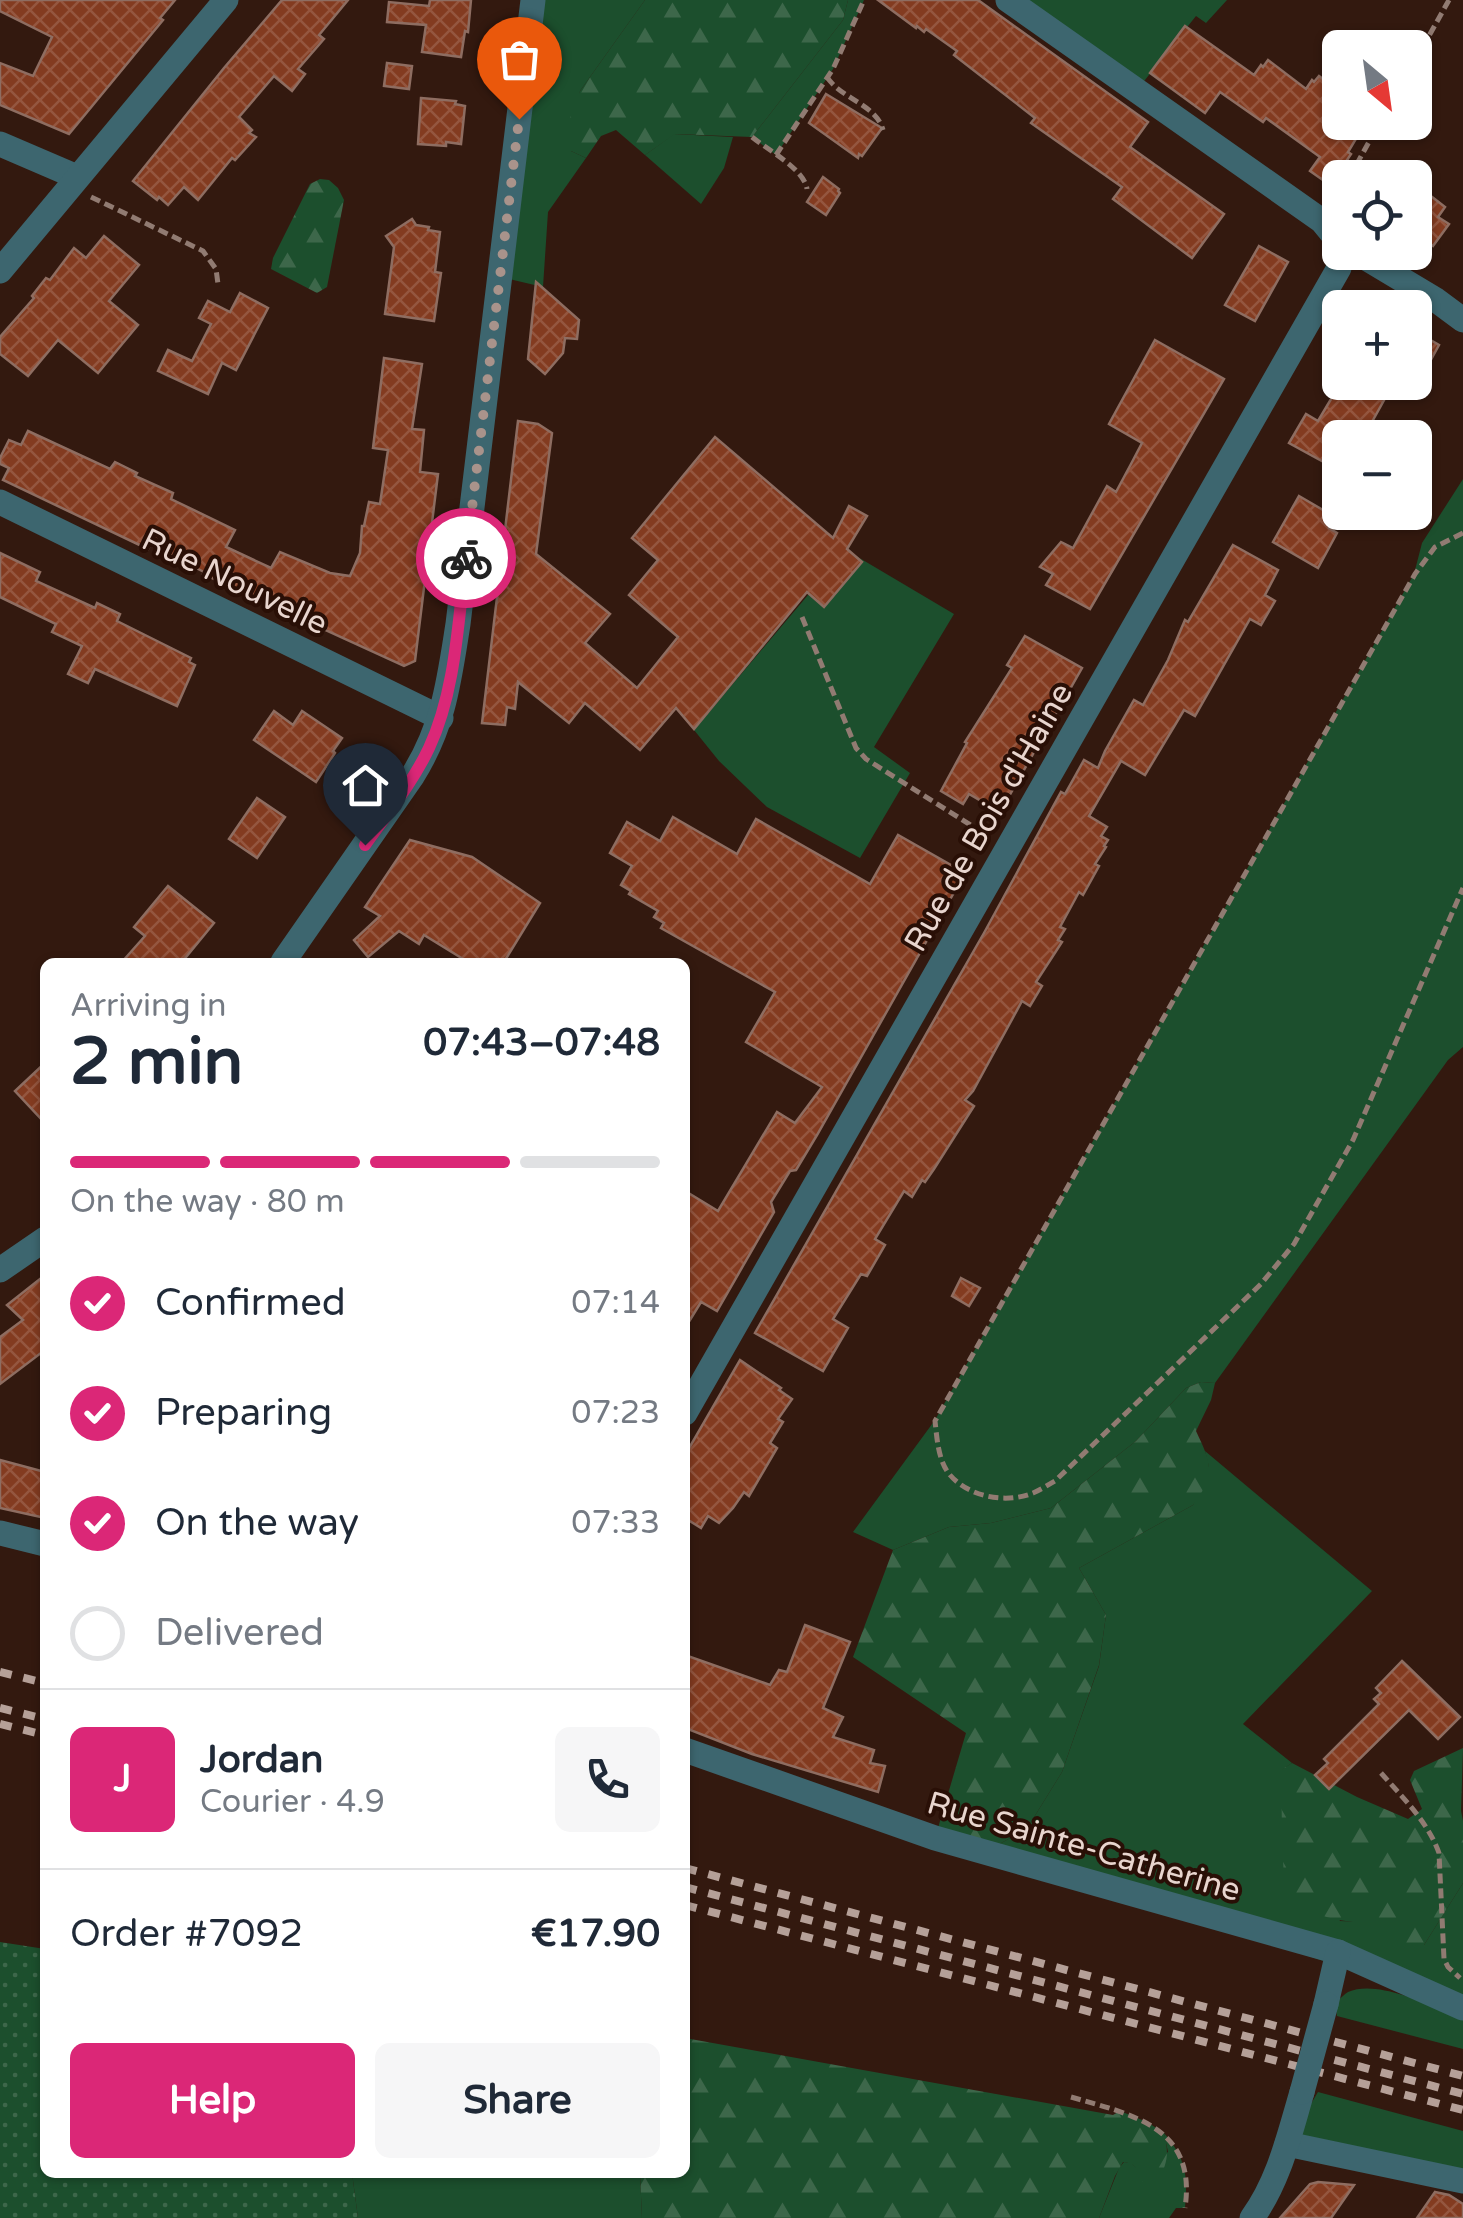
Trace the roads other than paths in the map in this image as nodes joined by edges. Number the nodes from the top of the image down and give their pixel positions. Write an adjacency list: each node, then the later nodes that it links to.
1 (226, 0): 5 (street)
2 (533, 0): 12 (street)
3 (1008, 0): 6 (street)
4 (0, 144): 5 (street)
5 (73, 182): 7 (street)
6 (1322, 220)
7 (0, 270)
8 (1339, 270): 16 (street, Rue de Bois d'Haine)
9 (1386, 270): 10 (street)
10 (1463, 320)
11 (0, 502): 12 (street, Rue Nouvelle)
12 (441, 718): 13 (street)
13 (286, 958)
14 (40, 1242): 15 (street)
15 (0, 1270)
16 (690, 1404)
17 (0, 1533): 18 (street)
18 (40, 1543)
19 (690, 1752): 20 (street, Rue Sainte-Catherine)
20 (1338, 1952): 21 (street, Rue Sainte-Catherine); 22 (street, bridge)
21 (1463, 2008)
22 (1287, 2144): 23 (street); 24 (street)
23 (1463, 2180)
24 (1252, 2218)

